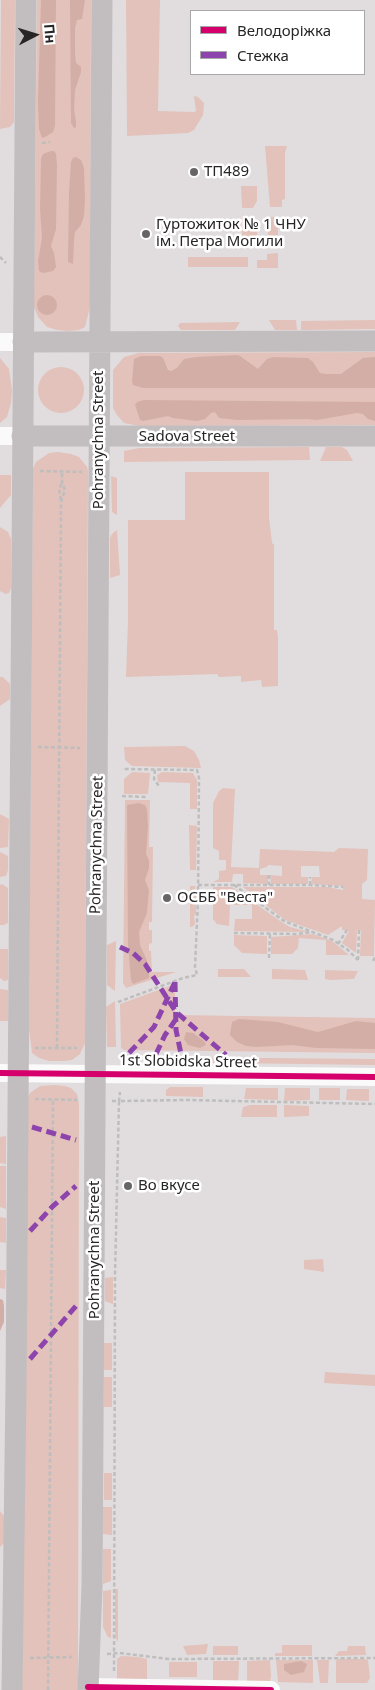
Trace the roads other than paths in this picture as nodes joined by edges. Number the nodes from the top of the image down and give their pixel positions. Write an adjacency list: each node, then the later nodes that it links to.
1 (26, 0): 5 (main road)
2 (102, 0): 6 (main road, Pohranychna Street)
3 (375, 341): 6 (main road)
4 (0, 342): 5 (street)
5 (23, 342): 6 (main road); 8 (main road)
6 (99, 343): 9 (main road, Pohranychna Street)
7 (0, 436): 8 (street, Sadova Street)
8 (22, 436): 9 (main road, Sadova Street); 11 (main road)
9 (100, 436): 10 (main road, Sadova Street); 12 (main road, Pohranychna Street)
10 (375, 436)
11 (9, 1073): 12 (street, 1st Slobidska Street); 14 (main road)
12 (96, 1073): 13 (street, 1st Slobidska Street); 15 (main road, Pohranychna Street)
13 (375, 1077)
14 (8, 1687)
15 (88, 1689): 16 (street)
16 (271, 1690)

